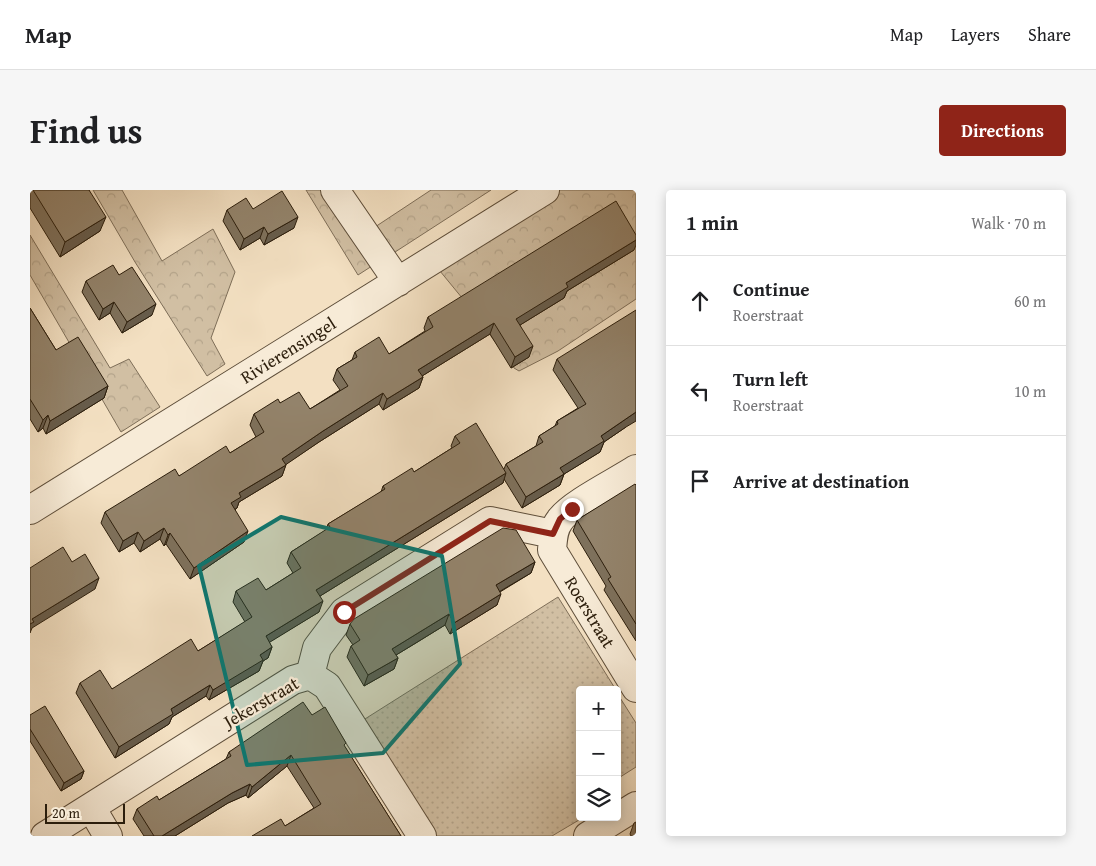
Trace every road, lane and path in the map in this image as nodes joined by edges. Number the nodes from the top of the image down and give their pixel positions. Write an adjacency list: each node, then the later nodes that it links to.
1 (335, 190): 3 (street)
2 (546, 190): 3 (street, Rivierensingel)
3 (398, 282): 5 (street, Rivierensingel)
4 (636, 469): 6 (street)
5 (33, 501)
6 (553, 534): 7 (street); 8 (street, Roerstraat)
7 (310, 675): 10 (street, Jekerstraat); 13 (street, Jekerstraat)
8 (636, 688)
9 (636, 806): 14 (street)
10 (91, 807): 11 (street, Jekerstraat); 12 (street)
11 (45, 836)
12 (108, 836)
13 (422, 836)
14 (588, 836)

